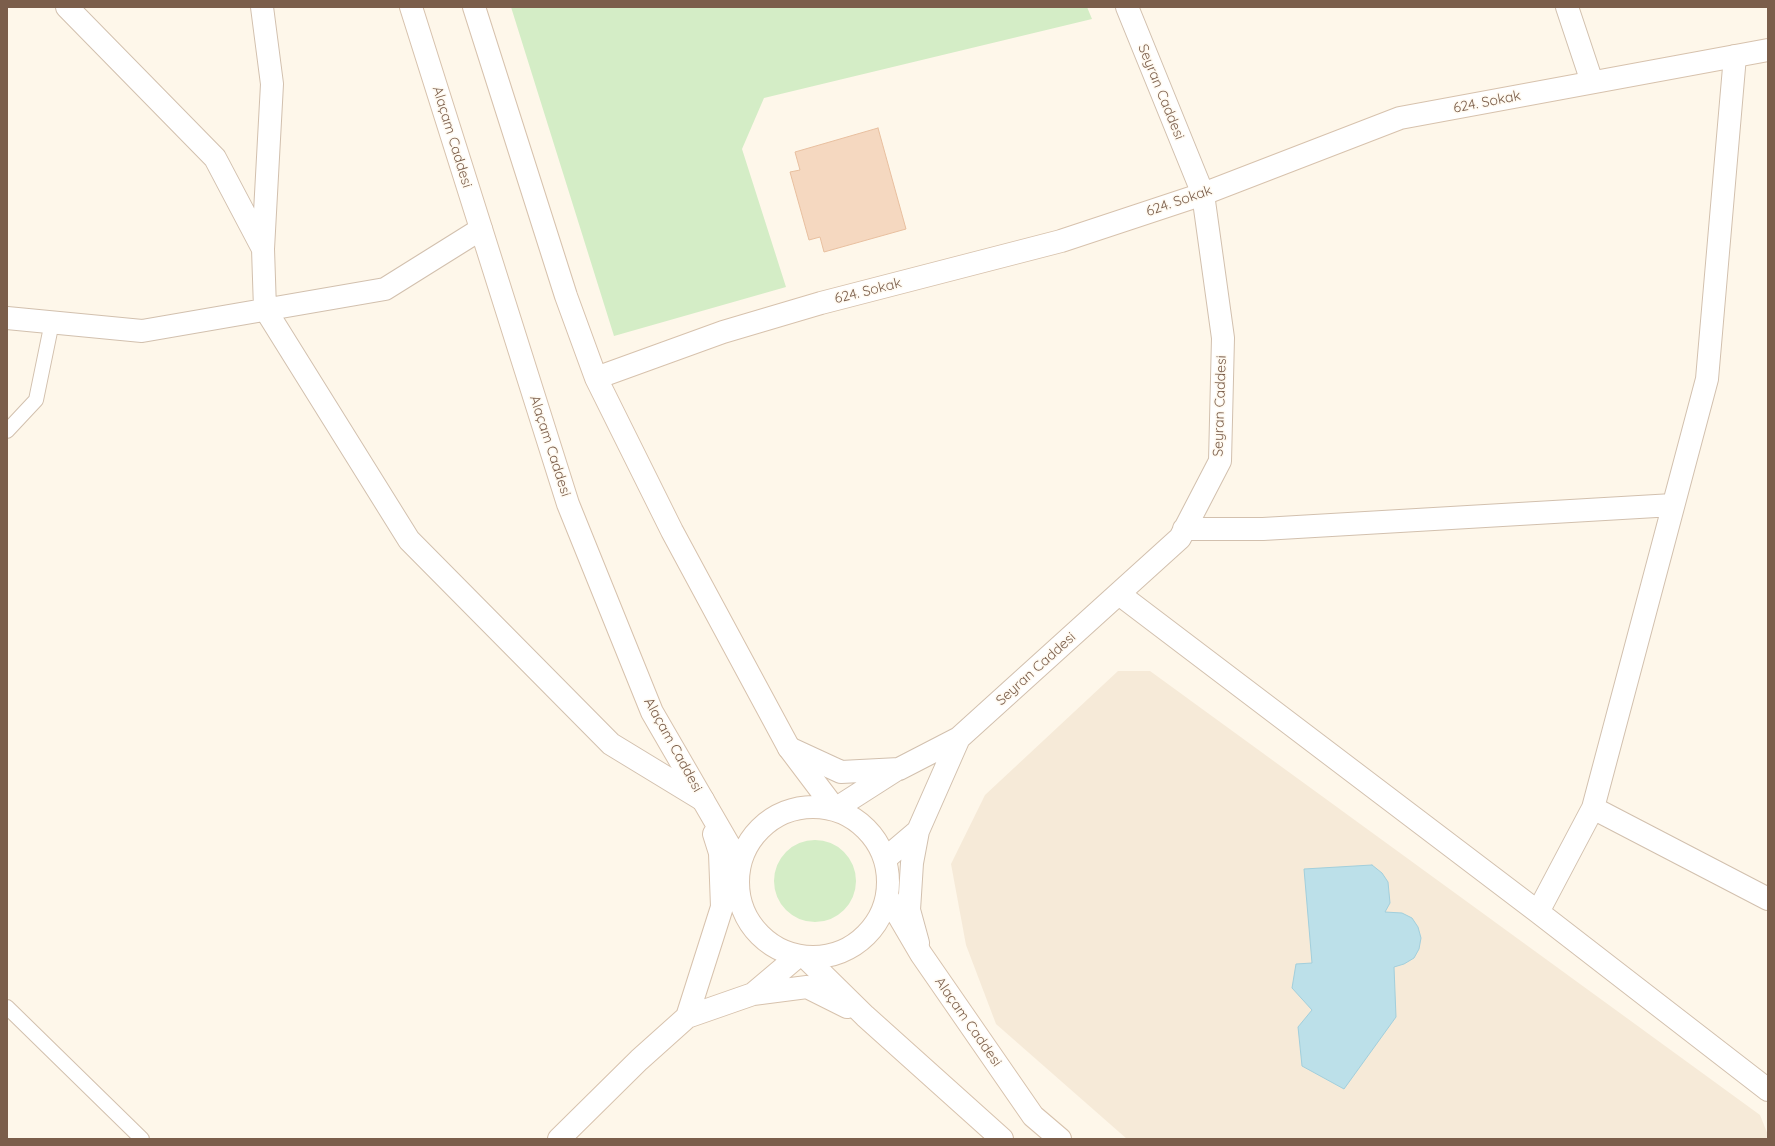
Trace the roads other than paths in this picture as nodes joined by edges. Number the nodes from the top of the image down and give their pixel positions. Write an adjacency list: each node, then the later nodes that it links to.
1 (67, 7): 12 (street)
2 (262, 7): 12 (street)
3 (411, 7): 11 (street, Alaçam Caddesi)
4 (474, 7): 16 (street)
5 (1127, 7): 10 (street, Seyran Caddesi)
6 (1567, 7): 9 (street)
7 (1768, 50): 8 (street, 624. Sokak)
8 (1735, 56): 9 (street, 624. Sokak); 18 (street)
9 (1592, 82): 10 (street, 624. Sokak)
10 (1203, 194): 16 (street, 624. Sokak); 19 (street, Seyran Caddesi)
11 (481, 229): 13 (street); 24 (street, Alaçam Caddesi)
12 (263, 249): 13 (street)
13 (265, 309): 15 (street); 24 (street)
14 (7, 318): 15 (street)
15 (52, 322): 17 (lane)
16 (596, 378): 22 (street)
17 (7, 431)
18 (1673, 505): 19 (street); 25 (street)
19 (1184, 529): 20 (street, Seyran Caddesi)
20 (1119, 594): 21 (street, Seyran Caddesi); 33 (street)
21 (958, 738): 23 (street, Seyran Caddesi); 27 (street, Seyran Caddesi)
22 (789, 748): 23 (street, Seyran Caddesi); 26 (street)
23 (899, 769): 26 (street, Seyran Caddesi)
24 (703, 800): 29 (street, Alaçam Caddesi); 32 (street)
25 (1592, 808): 31 (street); 33 (street)
26 (835, 809): 28 (street); 29 (street)
27 (918, 831): 28 (street, Seyran Caddesi); 34 (street, Seyran Caddesi)
28 (885, 859): 30 (street)
29 (740, 864): 32 (street)
30 (887, 896): 34 (street, Alaçam Caddesi); 35 (street)
31 (1768, 899)
32 (731, 901): 35 (street); 39 (street)
33 (1538, 912): 40 (street)
34 (921, 954): 44 (street, Alaçam Caddesi)
35 (801, 956): 36 (street); 38 (street)
36 (753, 994): 38 (street); 39 (street)
37 (7, 1007): 41 (lane)
38 (865, 1016): 43 (street)
39 (687, 1017): 42 (street)
40 (1768, 1090)
41 (142, 1139)
42 (559, 1139)
43 (1002, 1139)
44 (1060, 1139)

